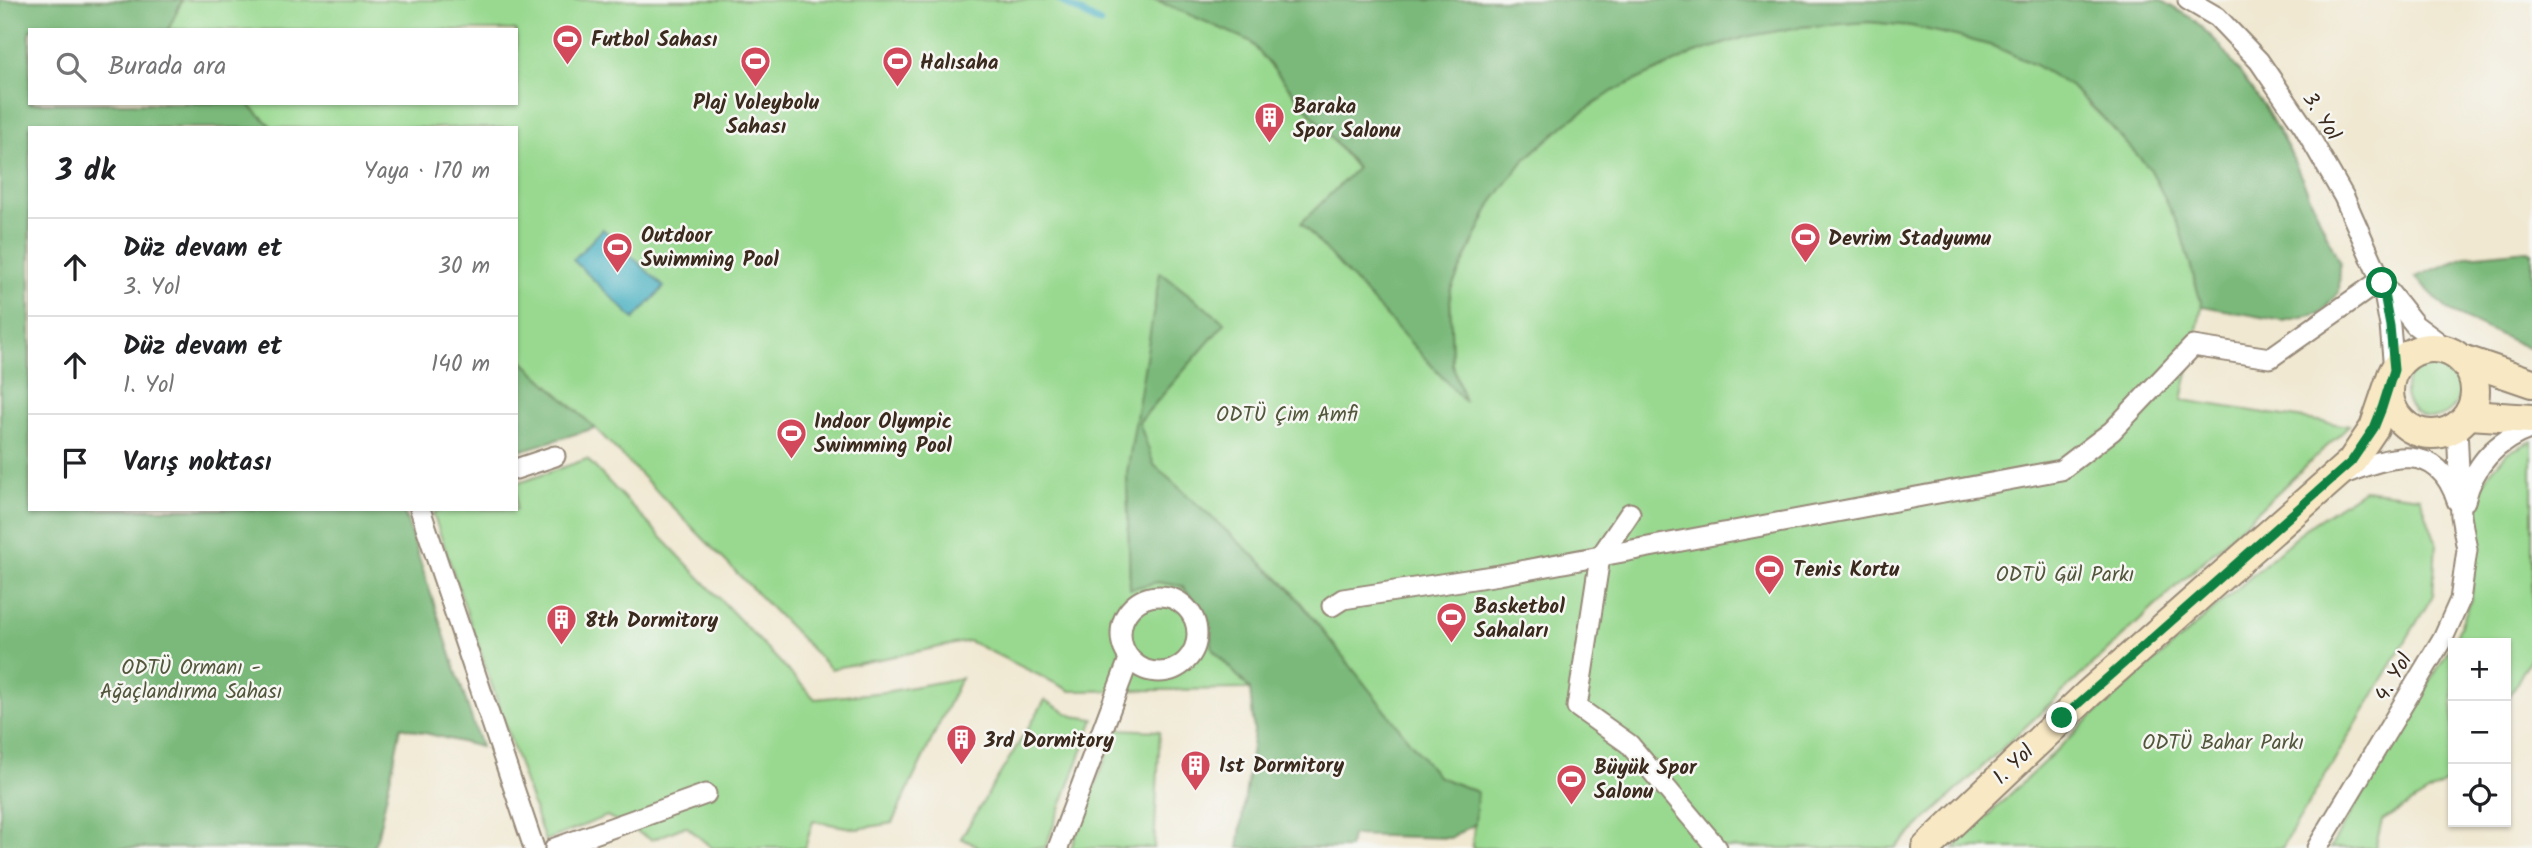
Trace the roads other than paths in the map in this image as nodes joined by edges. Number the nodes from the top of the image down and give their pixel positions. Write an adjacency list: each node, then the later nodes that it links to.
1 (2188, 0): 2 (street, 3. Yol)
2 (2382, 281): 3 (street, 3. Yol); 4 (street, 3. Yol); 15 (street)
3 (2456, 355): 4 (street); 5 (street); 7 (street)
4 (2392, 377): 7 (street); 11 (street, 1. Yol)
5 (2532, 383)
6 (2532, 419): 7 (street)
7 (2463, 421): 14 (street, 4. Yol)
8 (2532, 428): 14 (street, 4. Yol)
9 (555, 456): 10 (street)
10 (518, 468)
11 (2330, 479): 14 (street, 4. Yol); 23 (street, 1. Yol)
12 (420, 511): 19 (street)
13 (1630, 513): 15 (street)
14 (2461, 516): 24 (street, 4. Yol)
15 (1600, 557): 16 (street); 22 (street)
16 (1332, 606)
17 (1129, 659): 21 (street)
18 (706, 794): 20 (street)
19 (534, 848)
20 (555, 848)
21 (1058, 848)
22 (1717, 848)
23 (1926, 848)
24 (2316, 848)

